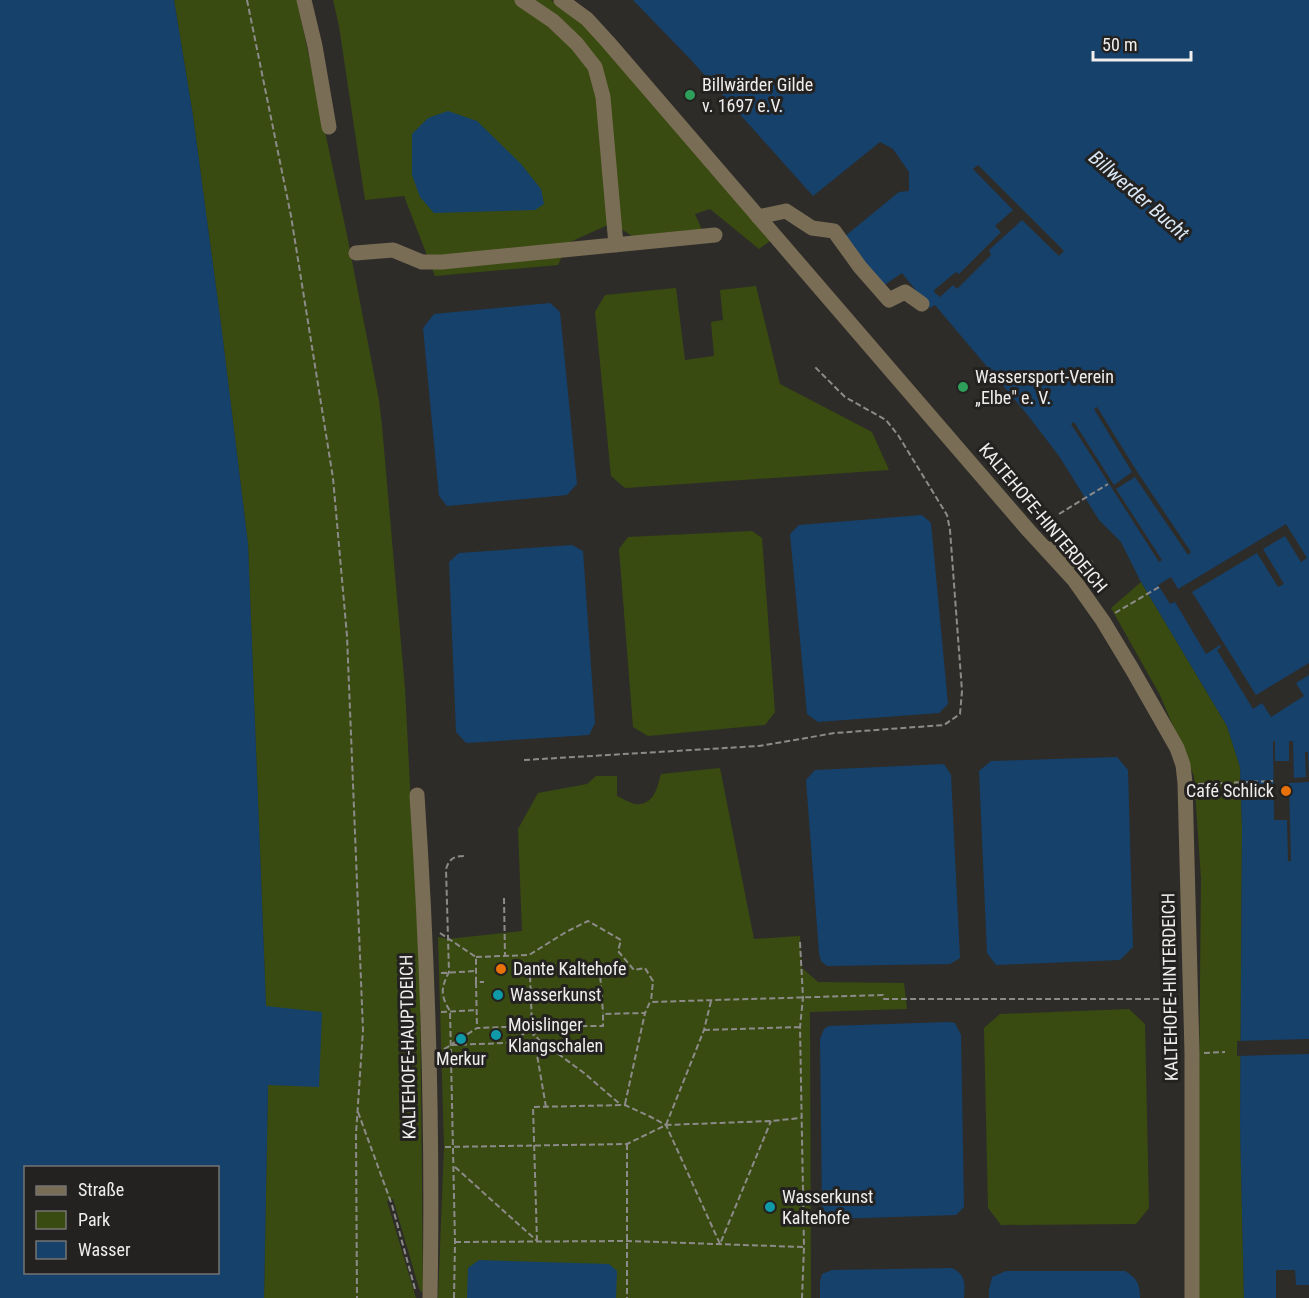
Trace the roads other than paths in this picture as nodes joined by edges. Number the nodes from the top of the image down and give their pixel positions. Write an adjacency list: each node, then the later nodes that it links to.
1 (304, 0): 4 (street)
2 (522, 0): 7 (street)
3 (561, 0): 5 (street, KALTEHOFE-HINTERDEICH)
4 (330, 127)
5 (758, 217): 9 (street); 10 (street, KALTEHOFE-HINTERDEICH)
6 (715, 235): 7 (street)
7 (616, 245): 8 (street)
8 (357, 254)
9 (922, 304)
10 (1043, 546): 11 (street); 14 (street, KALTEHOFE-HINTERDEICH)
11 (1087, 566)
12 (417, 795): 13 (street, KALTEHOFE-HAUPTDEICH)
13 (423, 1297)
14 (1192, 1298)

